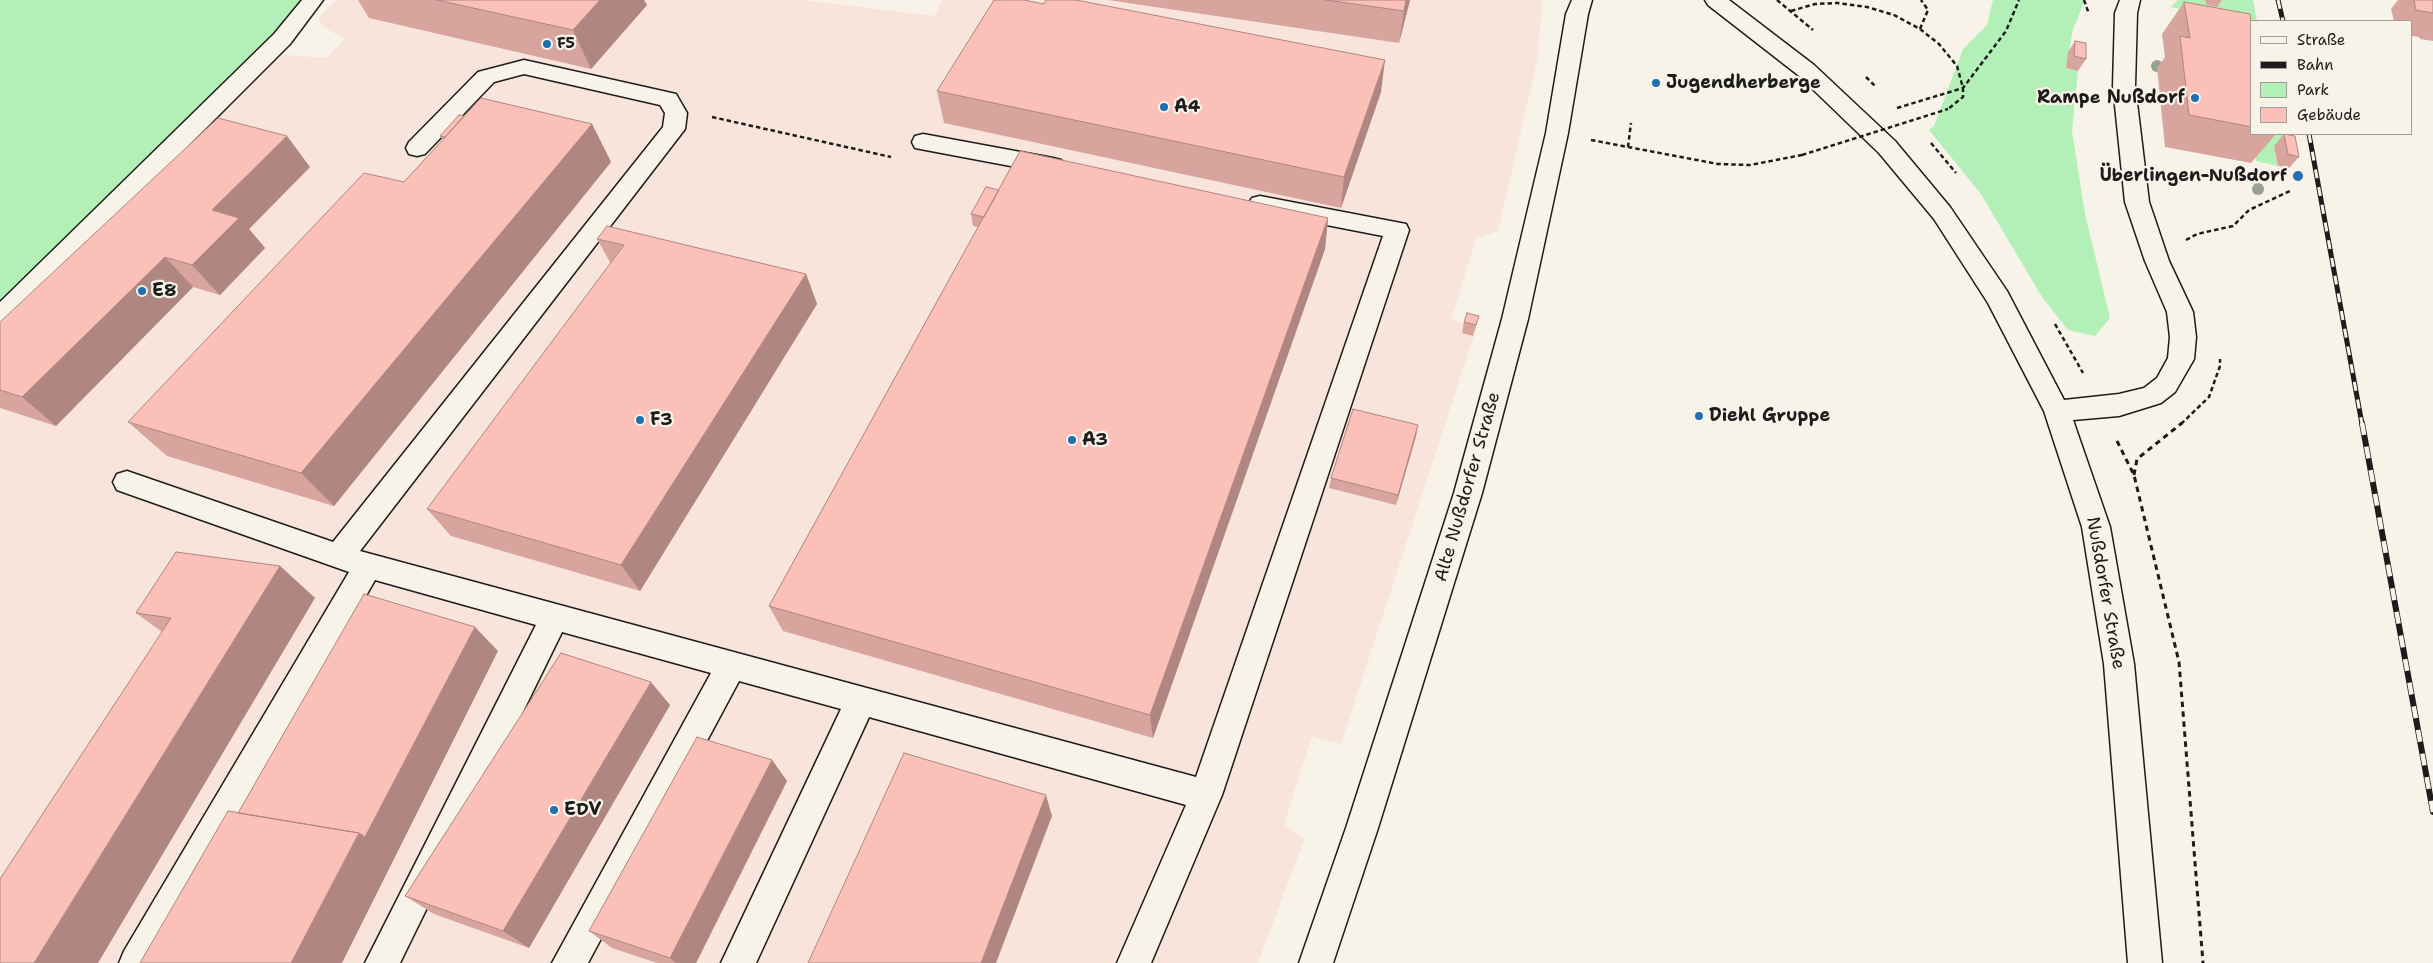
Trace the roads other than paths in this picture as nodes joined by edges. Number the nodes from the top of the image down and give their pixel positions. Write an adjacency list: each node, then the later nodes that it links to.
1 (313, 0): 9 (street)
2 (1582, 0): 23 (street, Alte Nußdorfer Straße)
3 (1715, 0): 10 (street, Nußdorfer Straße)
4 (2130, 0): 10 (street)
5 (923, 142): 7 (street)
6 (417, 148): 12 (street)
7 (1078, 171)
8 (1232, 199): 17 (street)
9 (0, 318)
10 (2057, 412): 24 (street, Nußdorfer Straße)
11 (127, 482): 12 (street)
12 (338, 556): 13 (street)
13 (368, 566): 14 (street); 18 (street)
14 (555, 617): 15 (street); 19 (street)
15 (732, 665): 16 (street); 20 (street)
16 (861, 701): 17 (street); 21 (street)
17 (1206, 794): 22 (street)
18 (136, 963)
19 (382, 963)
20 (569, 963)
21 (738, 963)
22 (1134, 963)
23 (1316, 963)
24 (2145, 963)

